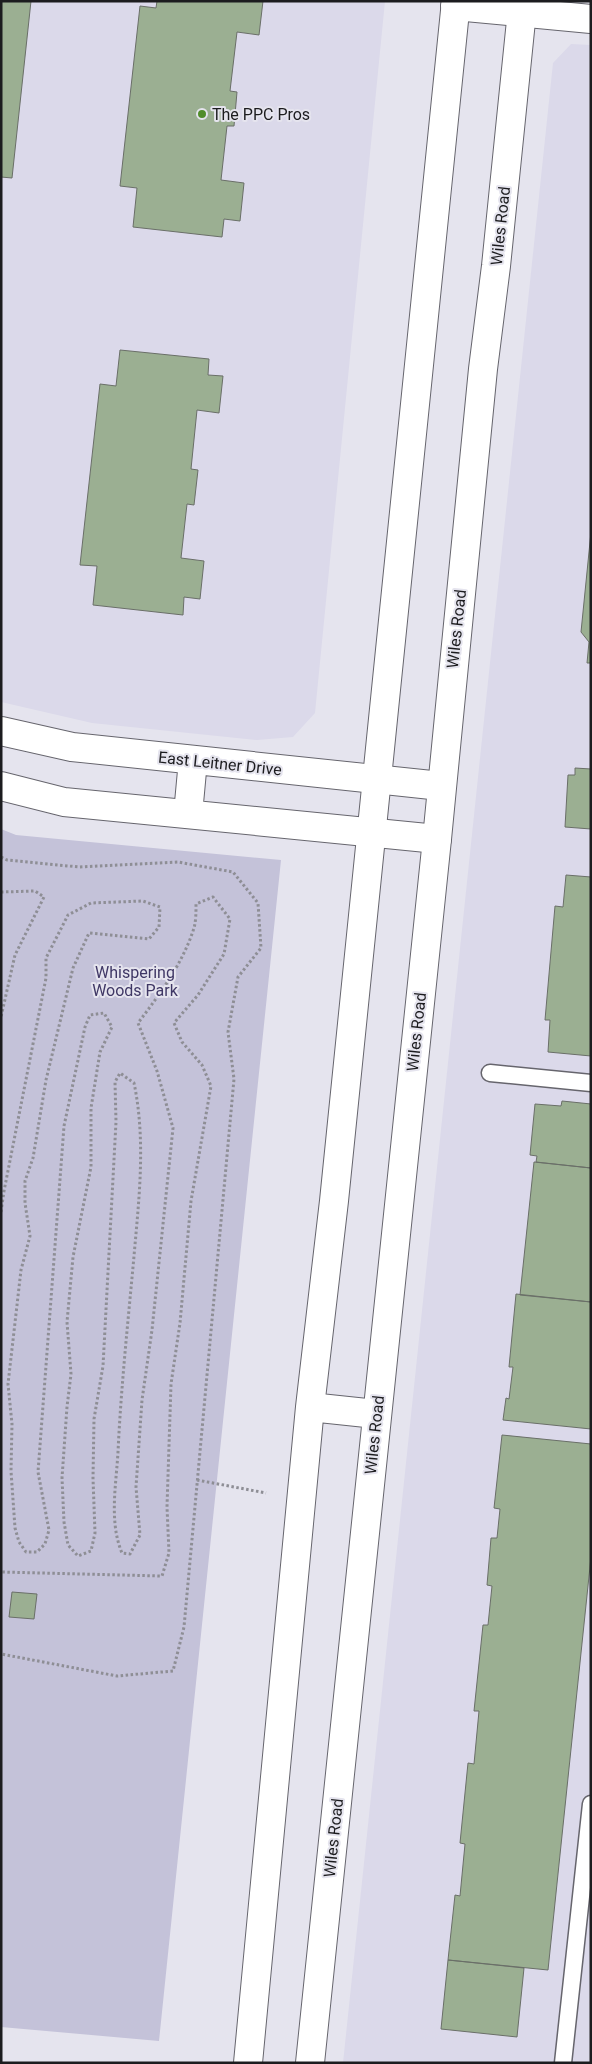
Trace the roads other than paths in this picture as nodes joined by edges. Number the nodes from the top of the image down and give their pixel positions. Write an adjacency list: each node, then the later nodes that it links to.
1 (456, 4): 2 (main road); 6 (main road)
2 (523, 7): 3 (main road); 8 (main road, Wiles Road)
3 (591, 19)
4 (1, 730): 5 (main road, East Leitner Drive)
5 (193, 760): 6 (main road, East Leitner Drive); 9 (main road)
6 (377, 780): 8 (main road, East Leitner Drive); 10 (main road)
7 (1, 786): 9 (main road)
8 (441, 786): 11 (main road, Wiles Road)
9 (188, 814): 10 (main road)
10 (372, 834): 11 (main road); 14 (main road)
11 (437, 839): 15 (main road, Wiles Road)
12 (490, 1073): 13 (lane)
13 (591, 1082)
14 (310, 1407): 15 (main road); 17 (main road)
15 (376, 1414): 18 (main road, Wiles Road)
16 (591, 1804): 19 (lane)
17 (248, 2063)
18 (310, 2063)
19 (563, 2063)

